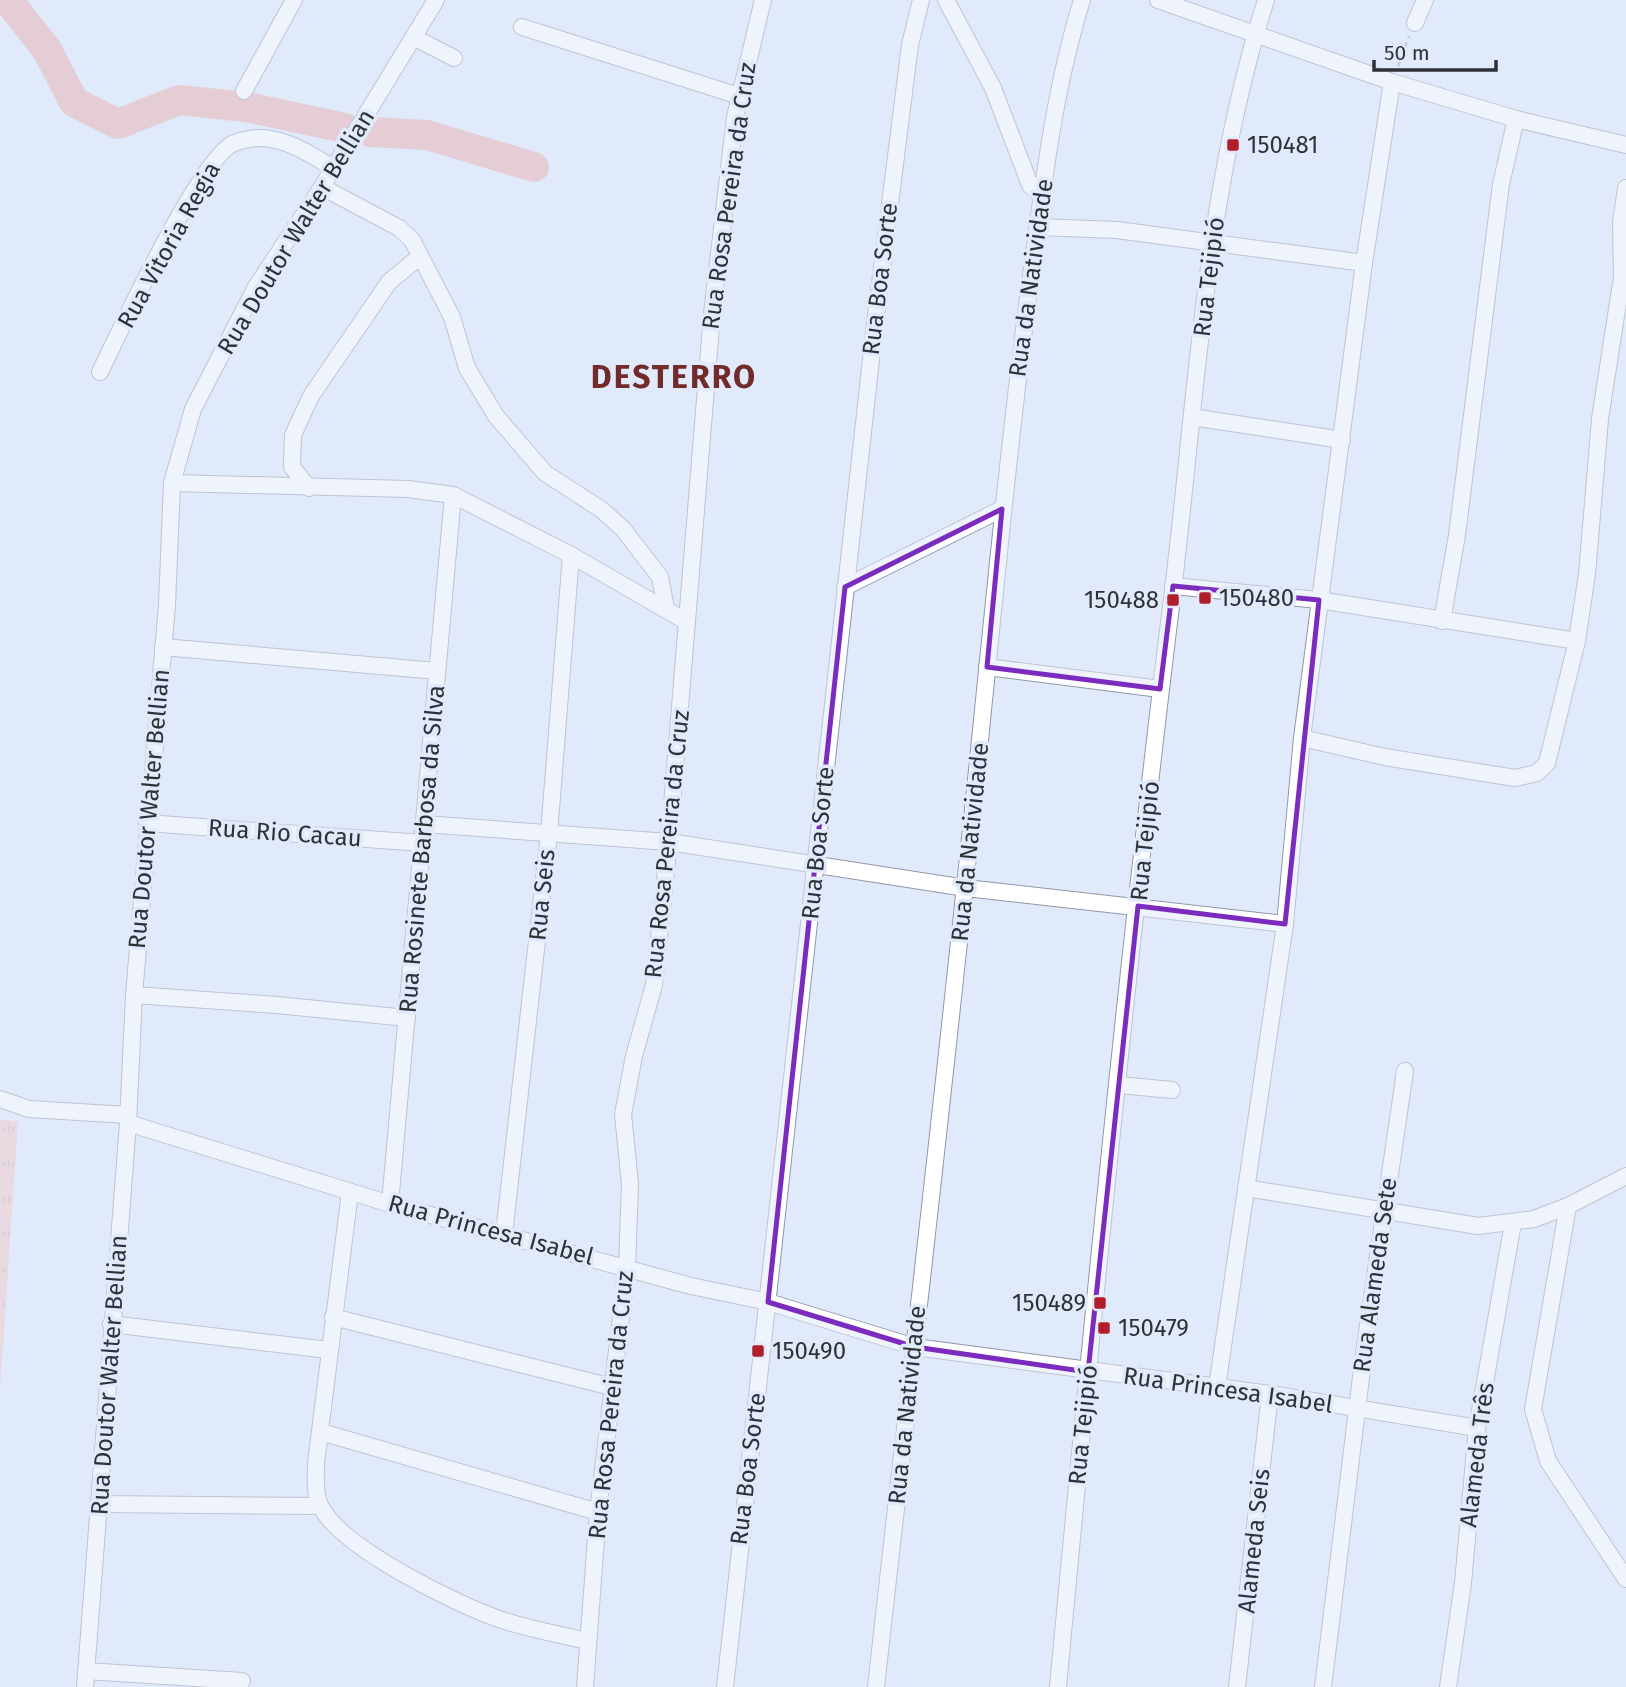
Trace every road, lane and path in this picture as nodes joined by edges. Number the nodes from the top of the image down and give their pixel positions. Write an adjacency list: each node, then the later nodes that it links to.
1 (294, 0): 16 (street)
2 (436, 0): 13 (street, Rua Doutor Walter Bellian)
3 (763, 0): 17 (street, Rua Rosa Pereira da Cruz)
4 (921, 0): 37 (street, Rua Boa Sorte)
5 (946, 0): 23 (street)
6 (1082, 0): 23 (street, Rua da Natividade)
7 (1158, 0): 12 (street)
8 (1266, 0): 12 (street, Rua Tejipió)
9 (1425, 0): 10 (street)
10 (1415, 23): 15 (path)
11 (522, 27): 17 (street)
12 (1255, 35): 15 (street); 25 (street, Rua Tejipió)
13 (415, 38): 14 (street); 20 (street, Rua Doutor Walter Bellian)
14 (454, 58)
15 (1392, 82): 18 (street); 27 (street)
16 (244, 91)
17 (739, 96): 41 (street, Rua Rosa Pereira da Cruz)
18 (1516, 119): 19 (street); 40 (street)
19 (1626, 145)
20 (334, 169): 21 (street, Rua Doutor Walter Bellian); 28 (street, Rua Vitoria Regia)
21 (323, 187): 26 (street); 31 (street, Rua Doutor Walter Bellian)
22 (1626, 188): 42 (street)
23 (1042, 197): 24 (street, Rua da Natividade)
24 (1038, 227): 25 (street); 34 (street, Rua da Natividade)
25 (1211, 242): 27 (street); 29 (street, Rua Tejipió)
26 (419, 257): 32 (street); 39 (street)
27 (1364, 262): 30 (street)
28 (100, 372)
29 (1192, 417): 30 (street); 36 (street, Rua Tejipió)
30 (1342, 440): 38 (street)
31 (172, 483): 32 (street); 43 (street, Rua Doutor Walter Bellian)
32 (309, 488): 33 (street)
33 (453, 495): 35 (street); 45 (street, Rua Rosinete Barbosa da Silva)
34 (1002, 509): 37 (street); 44 (street, Rua da Natividade)
35 (571, 555): 39 (street); 50 (street, Rua Seis)
36 (1173, 586): 38 (street); 46 (street, Rua Tejipió)
37 (845, 587): 53 (street, Rua Boa Sorte)
38 (1320, 600): 40 (street); 47 (street)
39 (666, 608): 41 (street)
40 (1442, 621): 42 (street)
41 (687, 622): 51 (street, Rua Rosa Pereira da Cruz)
42 (1577, 642): 47 (street)
43 (163, 647): 45 (street); 48 (street, Rua Doutor Walter Bellian)
44 (988, 667): 46 (street); 54 (street, Rua da Natividade)
45 (437, 671): 49 (street, Rua Rosinete Barbosa da Silva)
46 (1160, 689): 55 (street, Rua Tejipió)
47 (1302, 738): 56 (street)
48 (147, 823): 52 (street, Rua Rio Cacau); 57 (street, Rua Doutor Walter Bellian)
49 (424, 824): 50 (street); 52 (street, Rua Rosinete Barbosa da Silva)
50 (549, 834): 51 (street); 71 (street, Rua Seis)
51 (669, 842): 53 (street); 72 (street, Rua Rosa Pereira da Cruz)
52 (422, 843): 58 (street, Rua Rosinete Barbosa da Silva)
53 (815, 865): 54 (street); 73 (street, Rua Boa Sorte)
54 (966, 888): 55 (street); 76 (street, Rua da Natividade)
55 (1138, 906): 56 (street); 60 (street, Rua Tejipió)
56 (1285, 924): 65 (street)
57 (134, 995): 58 (street); 63 (street, Rua Doutor Walter Bellian)
58 (407, 1017): 67 (street, Rua Rosinete Barbosa da Silva)
59 (1405, 1071): 69 (street, Rua Alameda Sete)
60 (1119, 1085): 61 (street); 78 (street, Rua Tejipió)
61 (1172, 1090)
62 (0, 1099): 63 (street, Rua Princesa Isabel)
63 (128, 1119): 66 (street, Rua Princesa Isabel); 75 (street, Rua Doutor Walter Bellian)
64 (1626, 1176): 68 (street)
65 (1246, 1188): 69 (street); 80 (street)
66 (349, 1192): 67 (street, Rua Princesa Isabel); 74 (street)
67 (390, 1204): 71 (street, Rua Princesa Isabel)
68 (1568, 1206): 70 (street); 88 (street)
69 (1384, 1210): 70 (street); 82 (street, Rua Alameda Sete)
70 (1513, 1223): 83 (street, Alameda Três)
71 (504, 1234): 72 (street, Rua Princesa Isabel)
72 (627, 1266): 73 (street, Rua Princesa Isabel); 79 (street, Rua Rosa Pereira da Cruz)
73 (768, 1303): 76 (street, Rua Princesa Isabel); 93 (street, Rua Boa Sorte)
74 (333, 1317): 77 (street); 79 (street)
75 (111, 1324): 77 (street); 85 (street, Rua Doutor Walter Bellian)
76 (915, 1347): 78 (street, Rua Princesa Isabel); 94 (street, Rua da Natividade)
77 (328, 1350): 84 (street)
78 (1088, 1372): 80 (street, Rua Princesa Isabel); 95 (street, Rua Tejipió)
79 (612, 1387): 87 (street, Rua Rosa Pereira da Cruz)
80 (1217, 1387): 81 (street, Rua Princesa Isabel)
81 (1270, 1394): 82 (street, Rua Princesa Isabel); 96 (street, Alameda Seis)
82 (1357, 1408): 83 (street, Rua Princesa Isabel); 97 (street, Rua Alameda Sete)
83 (1477, 1428): 98 (street, Alameda Três)
84 (321, 1432): 86 (street); 87 (street)
85 (99, 1504): 86 (street); 90 (street, Rua Doutor Walter Bellian)
86 (320, 1506): 89 (street)
87 (598, 1512): 89 (street, Rua Rosa Pereira da Cruz)
88 (1626, 1579)
89 (587, 1642): 92 (street, Rua Rosa Pereira da Cruz)
90 (86, 1679): 91 (street)
91 (243, 1681)
92 (584, 1687)
93 (724, 1687)
94 (876, 1687)
95 (1058, 1687)
96 (1237, 1687)
97 (1323, 1687)
98 (1448, 1687)

